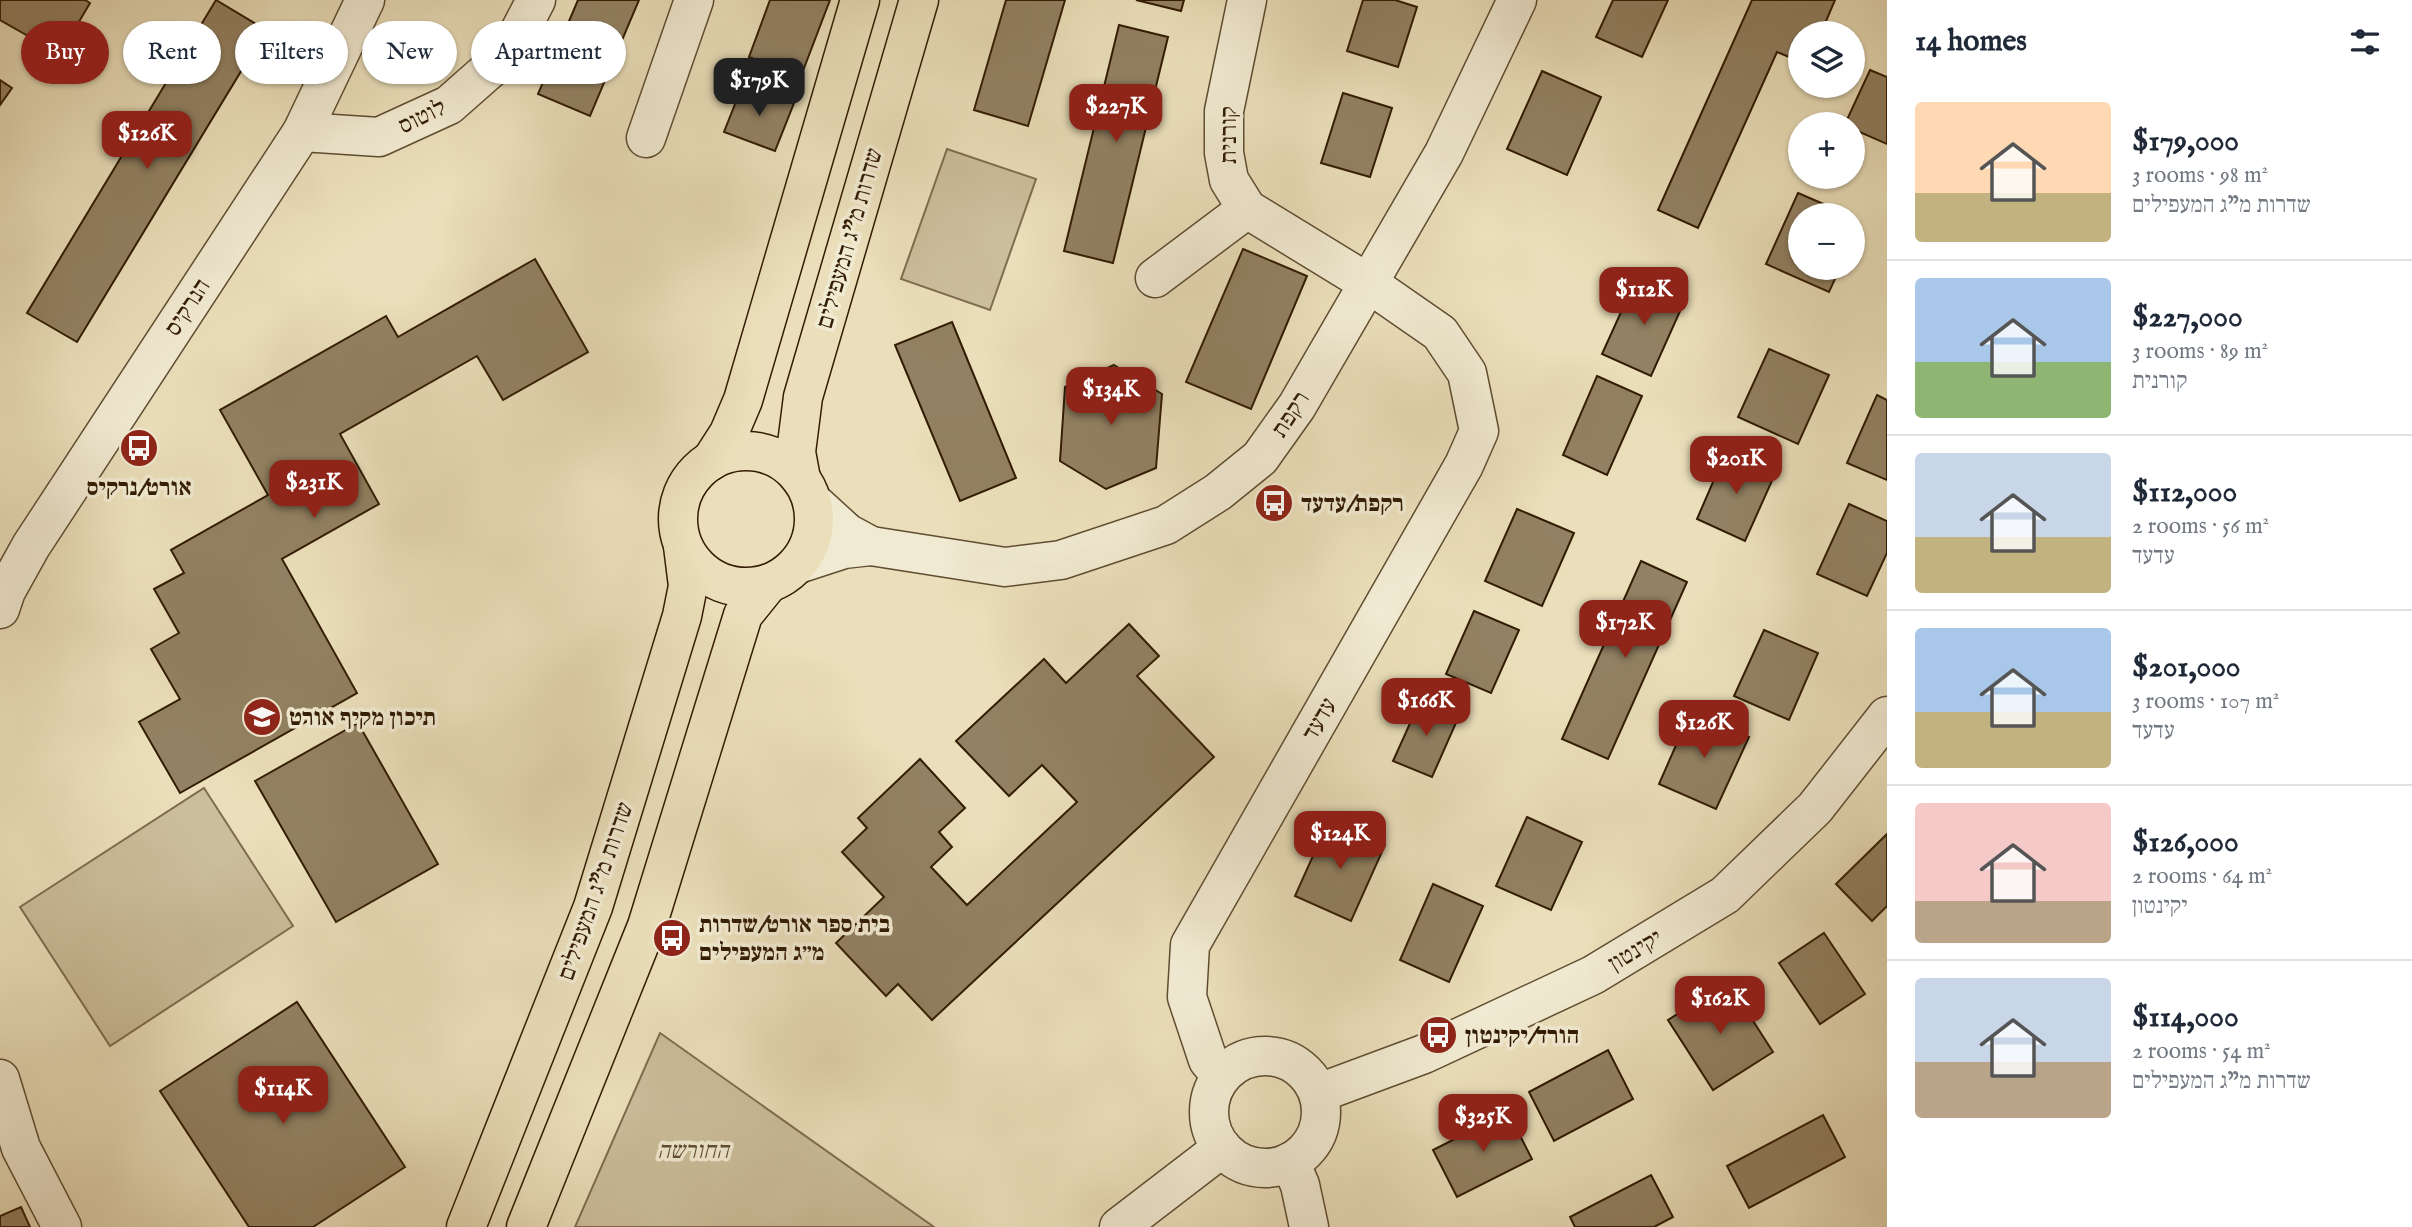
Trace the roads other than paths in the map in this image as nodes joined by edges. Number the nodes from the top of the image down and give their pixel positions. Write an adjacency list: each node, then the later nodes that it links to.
1 (365, 0): 8 (street, הנרקיס)
2 (536, 0): 8 (street, לוטוס)
3 (694, 0): 9 (street)
4 (860, 0): 13 (main road)
5 (919, 0): 14 (main road, שדרות מ"ג המעפילים)
6 (1247, 0): 10 (street, קורנית)
7 (1517, 0): 12 (street, רקפת)
8 (302, 132): 18 (street, הנרקיס)
9 (646, 138)
10 (1247, 209): 11 (street); 12 (street, קורנית)
11 (1155, 278)
12 (1368, 283): 16 (street, רקפת); 20 (street, עדעד)
13 (711, 461): 14 (main road); 15 (main road)
14 (807, 490): 16 (street, רקפת); 17 (main road)
15 (684, 546): 17 (main road); 26 (main road, שדרות מ"ג המעפילים)
16 (872, 546): 17 (street, רקפת)
17 (783, 574): 27 (main road)
18 (0, 609)
19 (1887, 716): 22 (street, יקינטון)
20 (1221, 1076): 22 (street); 23 (street)
21 (0, 1079): 25 (street)
22 (1319, 1093): 24 (street)
23 (1222, 1148): 24 (street); 28 (street)
24 (1290, 1162): 29 (street)
25 (62, 1227)
26 (466, 1227)
27 (526, 1227)
28 (1119, 1227)
29 (1309, 1227)

